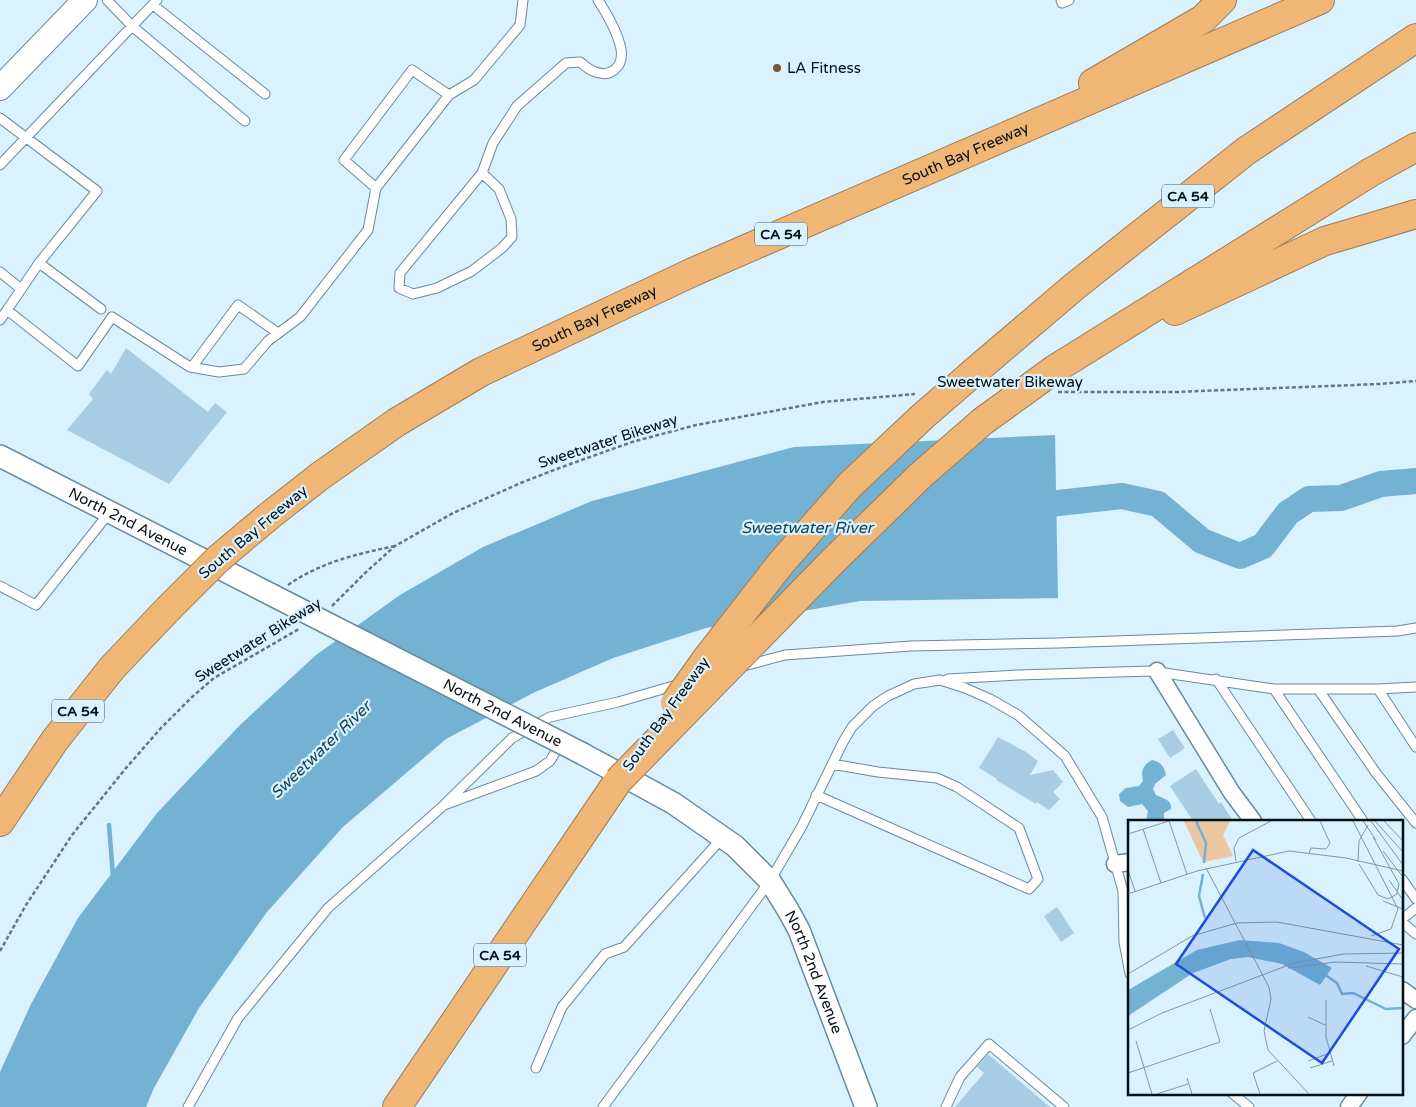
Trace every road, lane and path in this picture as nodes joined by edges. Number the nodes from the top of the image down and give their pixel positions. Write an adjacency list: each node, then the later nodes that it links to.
1 (84, 0): 12 (main road)
2 (107, 0): 10 (lane)
3 (523, 0): 14 (lane)
4 (598, 0): 21 (lane)
5 (1061, 0): 6 (lane)
6 (1070, 0)
7 (1222, 0): 18 (highway)
8 (1320, 0): 18 (highway, South Bay Freeway / CA 54)
9 (155, 3): 10 (lane); 13 (lane)
10 (132, 26): 16 (lane); 17 (lane)
11 (1416, 38): 54 (highway, South Bay Freeway / CA 54, bridge)
12 (0, 88)
13 (265, 94)
14 (449, 95): 22 (lane); 22 (lane)
15 (0, 118): 17 (lane)
16 (245, 120)
17 (26, 138): 20 (lane); 24 (lane)
18 (987, 144): 60 (highway, South Bay Freeway / CA 54, bridge)
19 (1416, 147): 31 (highway)
20 (0, 165)
21 (482, 173): 21 (lane)
22 (376, 188): 30 (lane)
23 (1416, 214): 31 (highway)
24 (39, 263): 26 (lane); 27 (lane)
25 (0, 272): 26 (lane)
26 (21, 289): 28 (lane)
27 (101, 308)
28 (7, 310): 29 (lane); 32 (lane)
29 (0, 320)
30 (278, 333): 32 (lane); 32 (lane)
31 (1093, 346): 33 (highway)
32 (192, 367)
33 (1053, 381): 34 (path, Sweetwater Bikeway); 54 (highway, bridge)
34 (1416, 381)
35 (919, 394): 38 (path, Sweetwater Bikeway)
36 (0, 456): 37 (street, North 2nd Avenue)
37 (109, 512): 39 (lane); 40 (street, North 2nd Avenue)
38 (395, 546): 40 (path); 41 (path, Sweetwater Bikeway)
39 (0, 586)
40 (272, 595): 51 (street, North 2nd Avenue, bridge)
41 (331, 607)
42 (304, 626): 72 (path, Sweetwater Bikeway)
43 (1416, 628): 56 (lane)
44 (1157, 672): 45 (lane); 46 (lane); 57 (street)
45 (940, 680): 53 (lane); 63 (lane)
46 (1216, 680): 48 (lane); 58 (lane)
47 (1416, 687): 50 (lane)
48 (1274, 689): 49 (lane); 59 (lane)
49 (1318, 689): 50 (lane); 61 (lane)
50 (1378, 690): 52 (lane)
51 (561, 743): 56 (lane); 62 (street, North 2nd Avenue, bridge)
52 (1416, 747)
53 (832, 764): 55 (lane); 55 (lane)
54 (618, 781): 82 (highway, South Bay Freeway / CA 54)
55 (816, 795): 64 (lane)
56 (444, 805): 81 (lane)
57 (1252, 820)
58 (1310, 820)
59 (1362, 820)
60 (0, 822)
61 (1416, 823)
62 (723, 836): 64 (street, North 2nd Avenue); 78 (lane)
63 (1123, 863): 70 (lane)
64 (770, 881): 83 (lane); 84 (street, North 2nd Avenue)
65 (1404, 882): 66 (lane)
66 (1416, 899)
67 (1416, 908): 68 (lane)
68 (1404, 919)
69 (1404, 923): 71 (lane)
70 (1127, 931): 73 (lane)
71 (1416, 934)
72 (0, 951)
73 (1128, 963)
74 (1404, 991): 75 (street)
75 (1416, 1000)
76 (1416, 1018): 77 (street)
77 (1404, 1033)
78 (536, 1068)
79 (1233, 1094): 87 (lane)
80 (1358, 1094): 88 (street)
81 (188, 1107)
82 (397, 1107)
83 (603, 1107)
84 (866, 1107)
85 (946, 1107): 86 (lane)
86 (1064, 1107)
87 (1249, 1107)
88 (1349, 1107)

